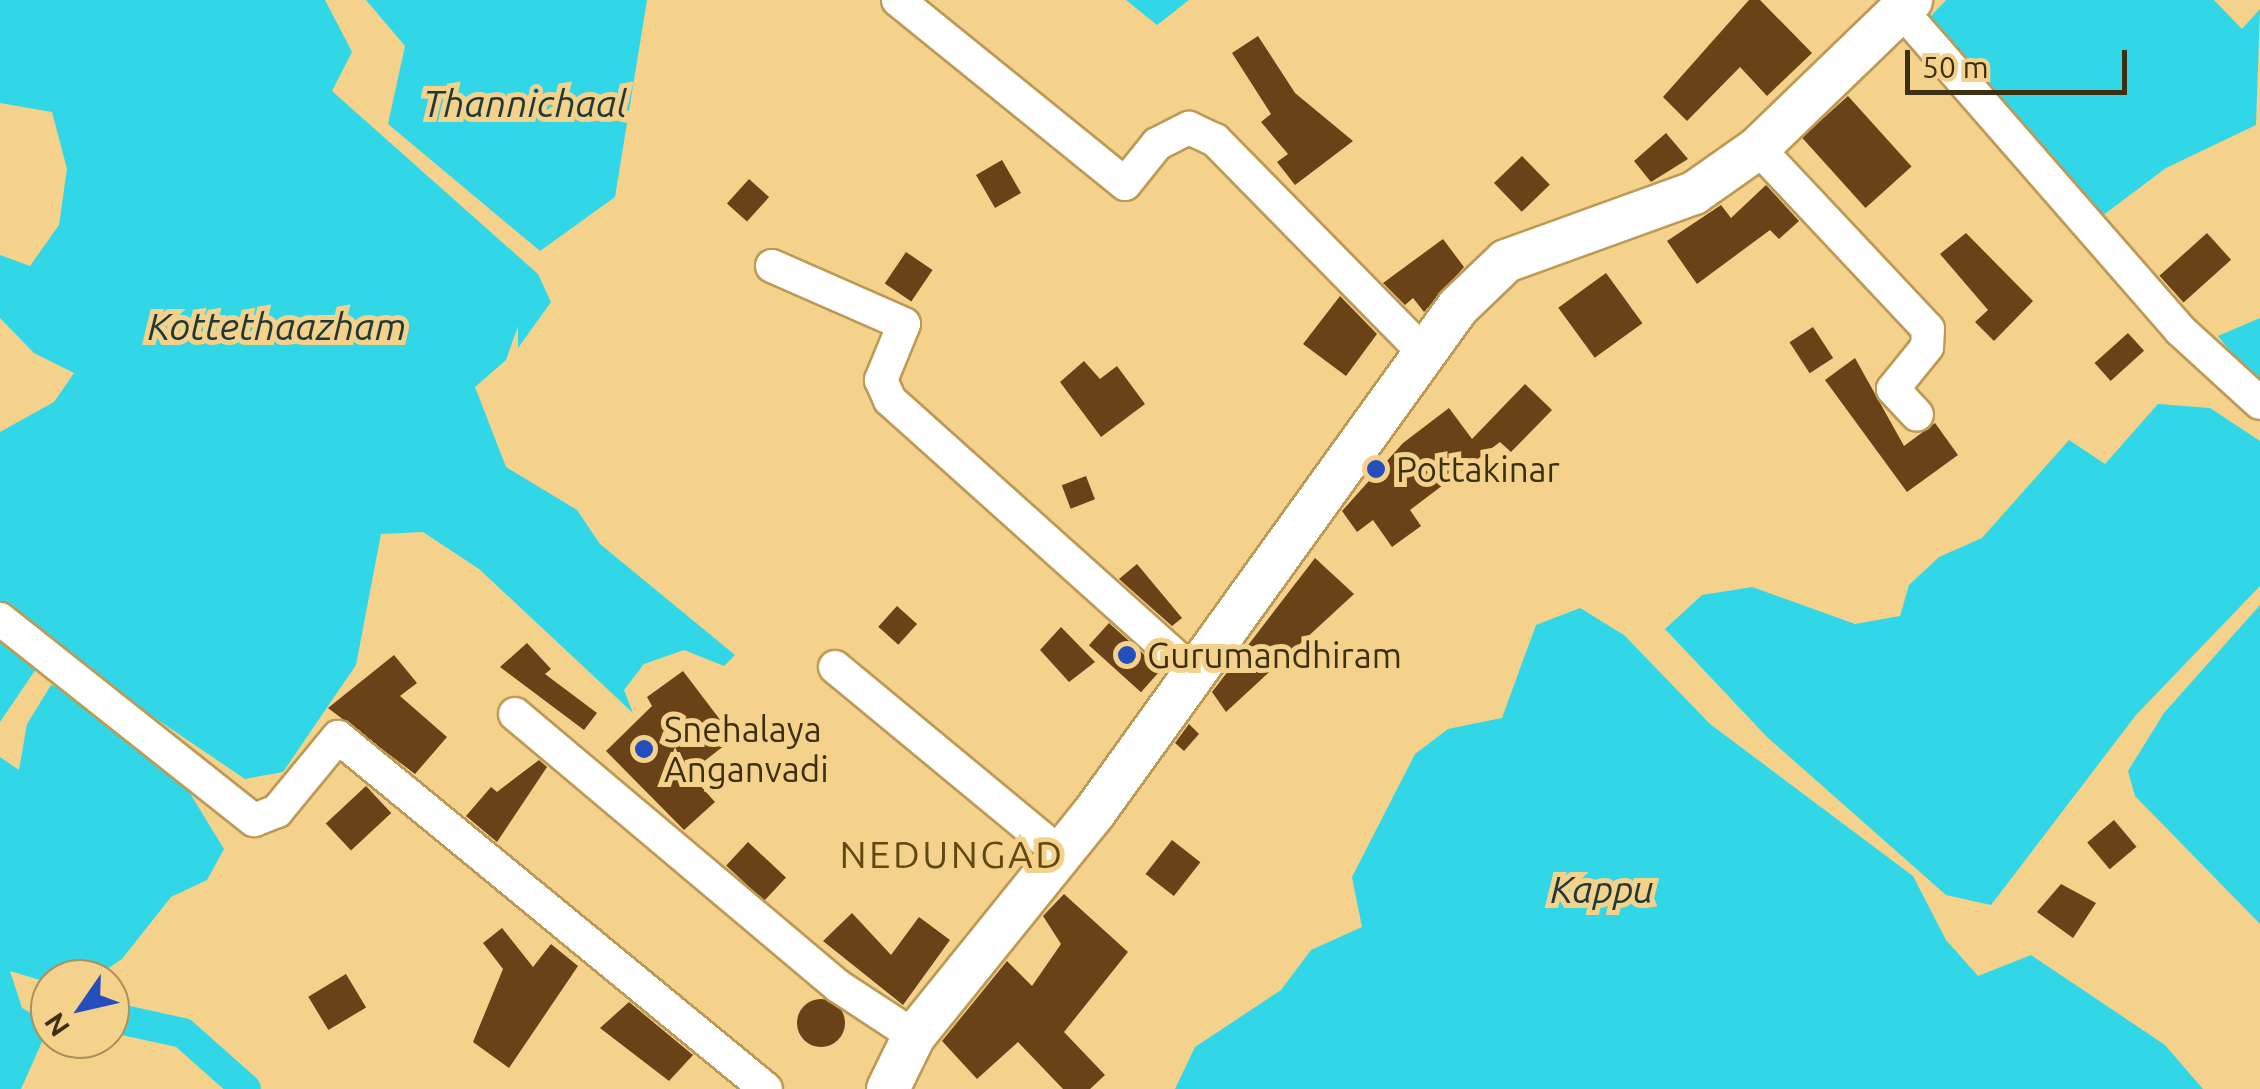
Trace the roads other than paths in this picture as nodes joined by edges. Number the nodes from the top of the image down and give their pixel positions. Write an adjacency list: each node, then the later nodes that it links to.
1 (898, 0): 5 (street)
2 (1906, 5): 3 (main road); 6 (street)
3 (1758, 148): 5 (main road); 7 (street)
4 (772, 266): 10 (street)
5 (1422, 351): 10 (main road)
6 (2260, 403)
7 (1917, 414)
8 (0, 619): 14 (street)
9 (835, 668): 12 (street)
10 (1192, 671): 12 (main road)
11 (515, 714): 13 (street)
12 (1061, 854): 13 (main road)
13 (914, 1036): 15 (main road)
14 (766, 1089)
15 (888, 1089)

